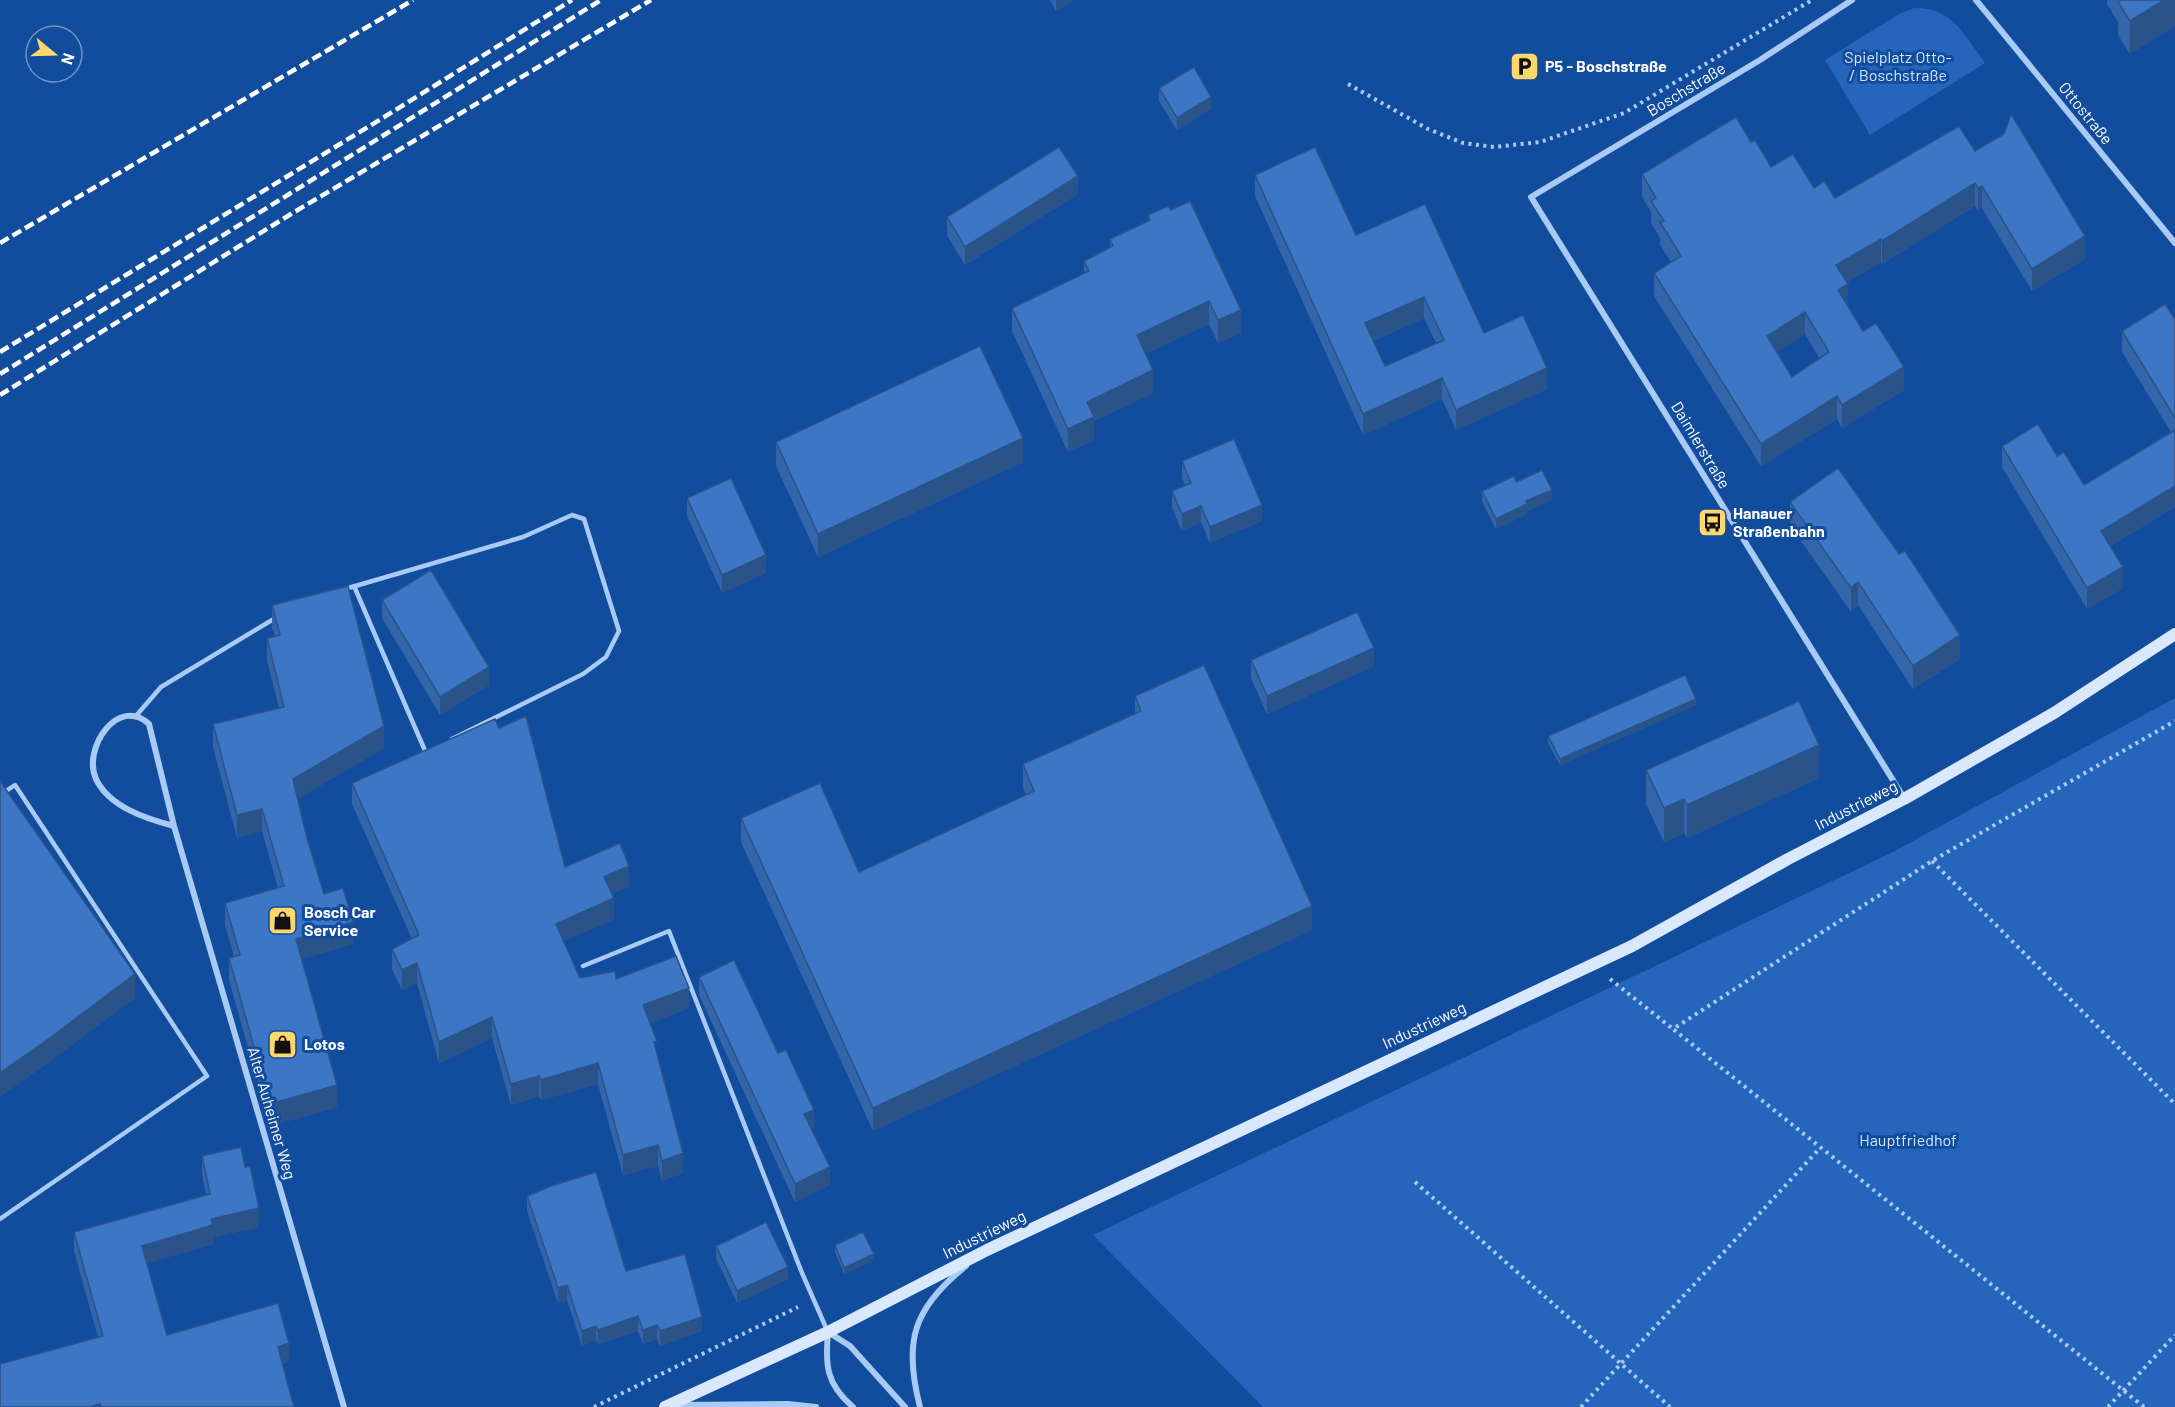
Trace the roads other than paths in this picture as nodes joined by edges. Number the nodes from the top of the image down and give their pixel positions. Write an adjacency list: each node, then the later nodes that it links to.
1 (1852, 0): 3 (street, Boschstraße)
2 (1976, 0): 4 (street, Ottostraße)
3 (1532, 197): 13 (street, Daimlerstraße)
4 (2175, 243)
5 (354, 586): 6 (lane); 10 (lane); 11 (lane)
6 (343, 589)
7 (278, 616): 9 (lane)
8 (2175, 634): 13 (street, Industrieweg)
9 (135, 717): 14 (street, Alter Auheimer Weg); 14 (street)
10 (446, 742)
11 (436, 747)
12 (0, 795): 16 (lane)
13 (1904, 799): 17 (street, Industrieweg)
14 (174, 826): 20 (street, Alter Auheimer Weg)
15 (584, 966): 18 (lane)
16 (0, 1219)
17 (987, 1250): 18 (street, Industrieweg); 24 (street)
18 (828, 1332): 19 (street, Industrieweg); 22 (street); 23 (street)
19 (666, 1406): 21 (street)
20 (344, 1407)
21 (816, 1407)
22 (853, 1407)
23 (905, 1407)
24 (920, 1407)

